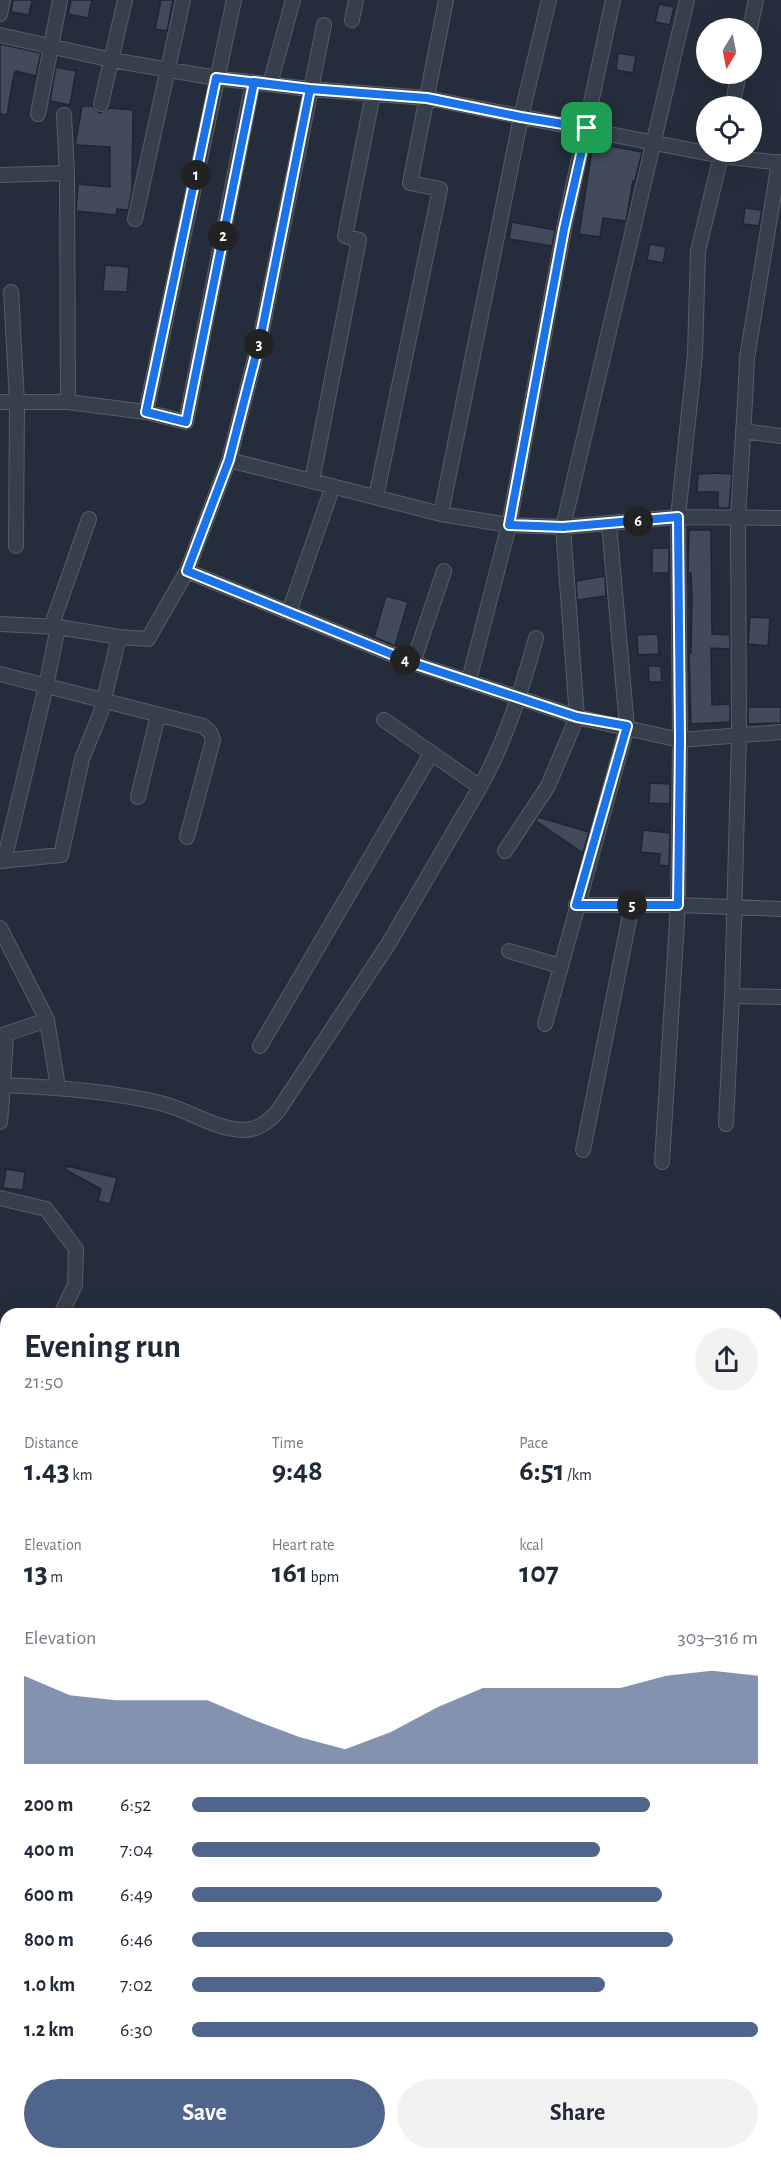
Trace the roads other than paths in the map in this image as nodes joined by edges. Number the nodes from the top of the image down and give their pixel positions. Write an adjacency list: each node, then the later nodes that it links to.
1 (3, 0): 13 (street)
2 (60, 0): 18 (street)
3 (125, 0): 19 (street)
4 (183, 0): 20 (street)
5 (234, 0): 21 (street)
6 (293, 0): 23 (street)
7 (356, 0): 15 (street)
8 (446, 0): 26 (street)
9 (549, 0): 30 (street)
10 (613, 0): 31 (street)
11 (687, 0): 32 (street)
12 (756, 0): 14 (street)
13 (0, 14)
14 (752, 18)
15 (352, 20)
16 (324, 25): 24 (street)
17 (0, 35): 18 (street)
18 (49, 46): 19 (street); 28 (street)
19 (112, 60): 20 (street); 27 (street)
20 (168, 68): 21 (street); 39 (street)
21 (216, 78): 22 (street); 44 (street)
22 (254, 82): 23 (street); 44 (street)
23 (270, 84): 24 (street)
24 (310, 89): 25 (street); 47 (street)
25 (373, 94): 26 (street); 48 (street)
26 (427, 98): 30 (street); 50 (street)
27 (101, 104)
28 (38, 114)
29 (64, 116): 37 (street)
30 (521, 117): 31 (street); 51 (street)
31 (587, 128): 32 (street); 57 (street)
32 (654, 143): 33 (street); 58 (street)
33 (696, 150)
34 (762, 160): 36 (street)
35 (719, 162): 52 (street)
36 (780, 163): 45 (street)
37 (67, 173): 38 (street); 43 (street)
38 (0, 175)
39 (135, 219)
40 (11, 292): 42 (street)
41 (0, 402): 42 (street)
42 (17, 402): 43 (street); 59 (street)
43 (68, 402): 44 (street)
44 (146, 412)
45 (743, 431): 46 (street); 53 (street)
46 (781, 436)
47 (229, 460): 48 (street); 60 (street)
48 (312, 481): 49 (street)
49 (333, 486): 50 (street); 62 (street)
50 (376, 497): 51 (street)
51 (441, 514): 57 (street)
52 (678, 517): 53 (street); 56 (street); 79 (street)
53 (738, 517): 55 (street); 78 (street)
54 (89, 519): 64 (street)
55 (781, 519)
56 (609, 524): 58 (street); 76 (street)
57 (509, 525): 58 (street); 69 (street)
58 (563, 527): 74 (street)
59 (16, 546)
60 (187, 571): 62 (street); 65 (street)
61 (444, 571): 67 (street)
62 (289, 612): 67 (street)
63 (0, 624): 64 (street)
64 (54, 627): 65 (street); 70 (street)
65 (119, 637): 72 (street)
66 (536, 638): 71 (street)
67 (413, 663): 69 (street)
68 (0, 674): 70 (street)
69 (469, 680): 71 (street)
70 (46, 686): 72 (street); 85 (street)
71 (519, 698): 74 (street); 81 (street)
72 (104, 700): 73 (street); 85 (street)
73 (158, 715): 82 (street); 83 (street)
74 (577, 717): 76 (street); 84 (street)
75 (384, 720): 80 (street)
76 (627, 726): 79 (street); 86 (street)
77 (781, 732): 78 (street)
78 (738, 735): 79 (street); 89 (street)
79 (680, 740): 88 (street)
80 (431, 754): 81 (street); 99 (street)
81 (480, 787): 101 (street)
82 (138, 797)
83 (187, 837)
84 (505, 851)
85 (2, 861)
86 (576, 905): 87 (street); 93 (street)
87 (632, 905): 88 (street); 104 (street)
88 (678, 905): 89 (street); 105 (street)
89 (733, 909): 90 (street); 94 (street)
90 (781, 909)
91 (0, 928): 96 (street)
92 (509, 951): 93 (street)
93 (560, 966): 97 (street)
94 (732, 996): 95 (street); 103 (street)
95 (781, 997)
96 (47, 1020): 98 (street); 101 (street)
97 (545, 1024)
98 (3, 1035): 100 (street)
99 (260, 1046)
100 (3, 1085): 101 (street); 102 (street)
101 (58, 1087)
102 (0, 1122)
103 (726, 1124)
104 (583, 1150)
105 (662, 1162)
106 (0, 1198): 107 (street)
107 (64, 1308)

